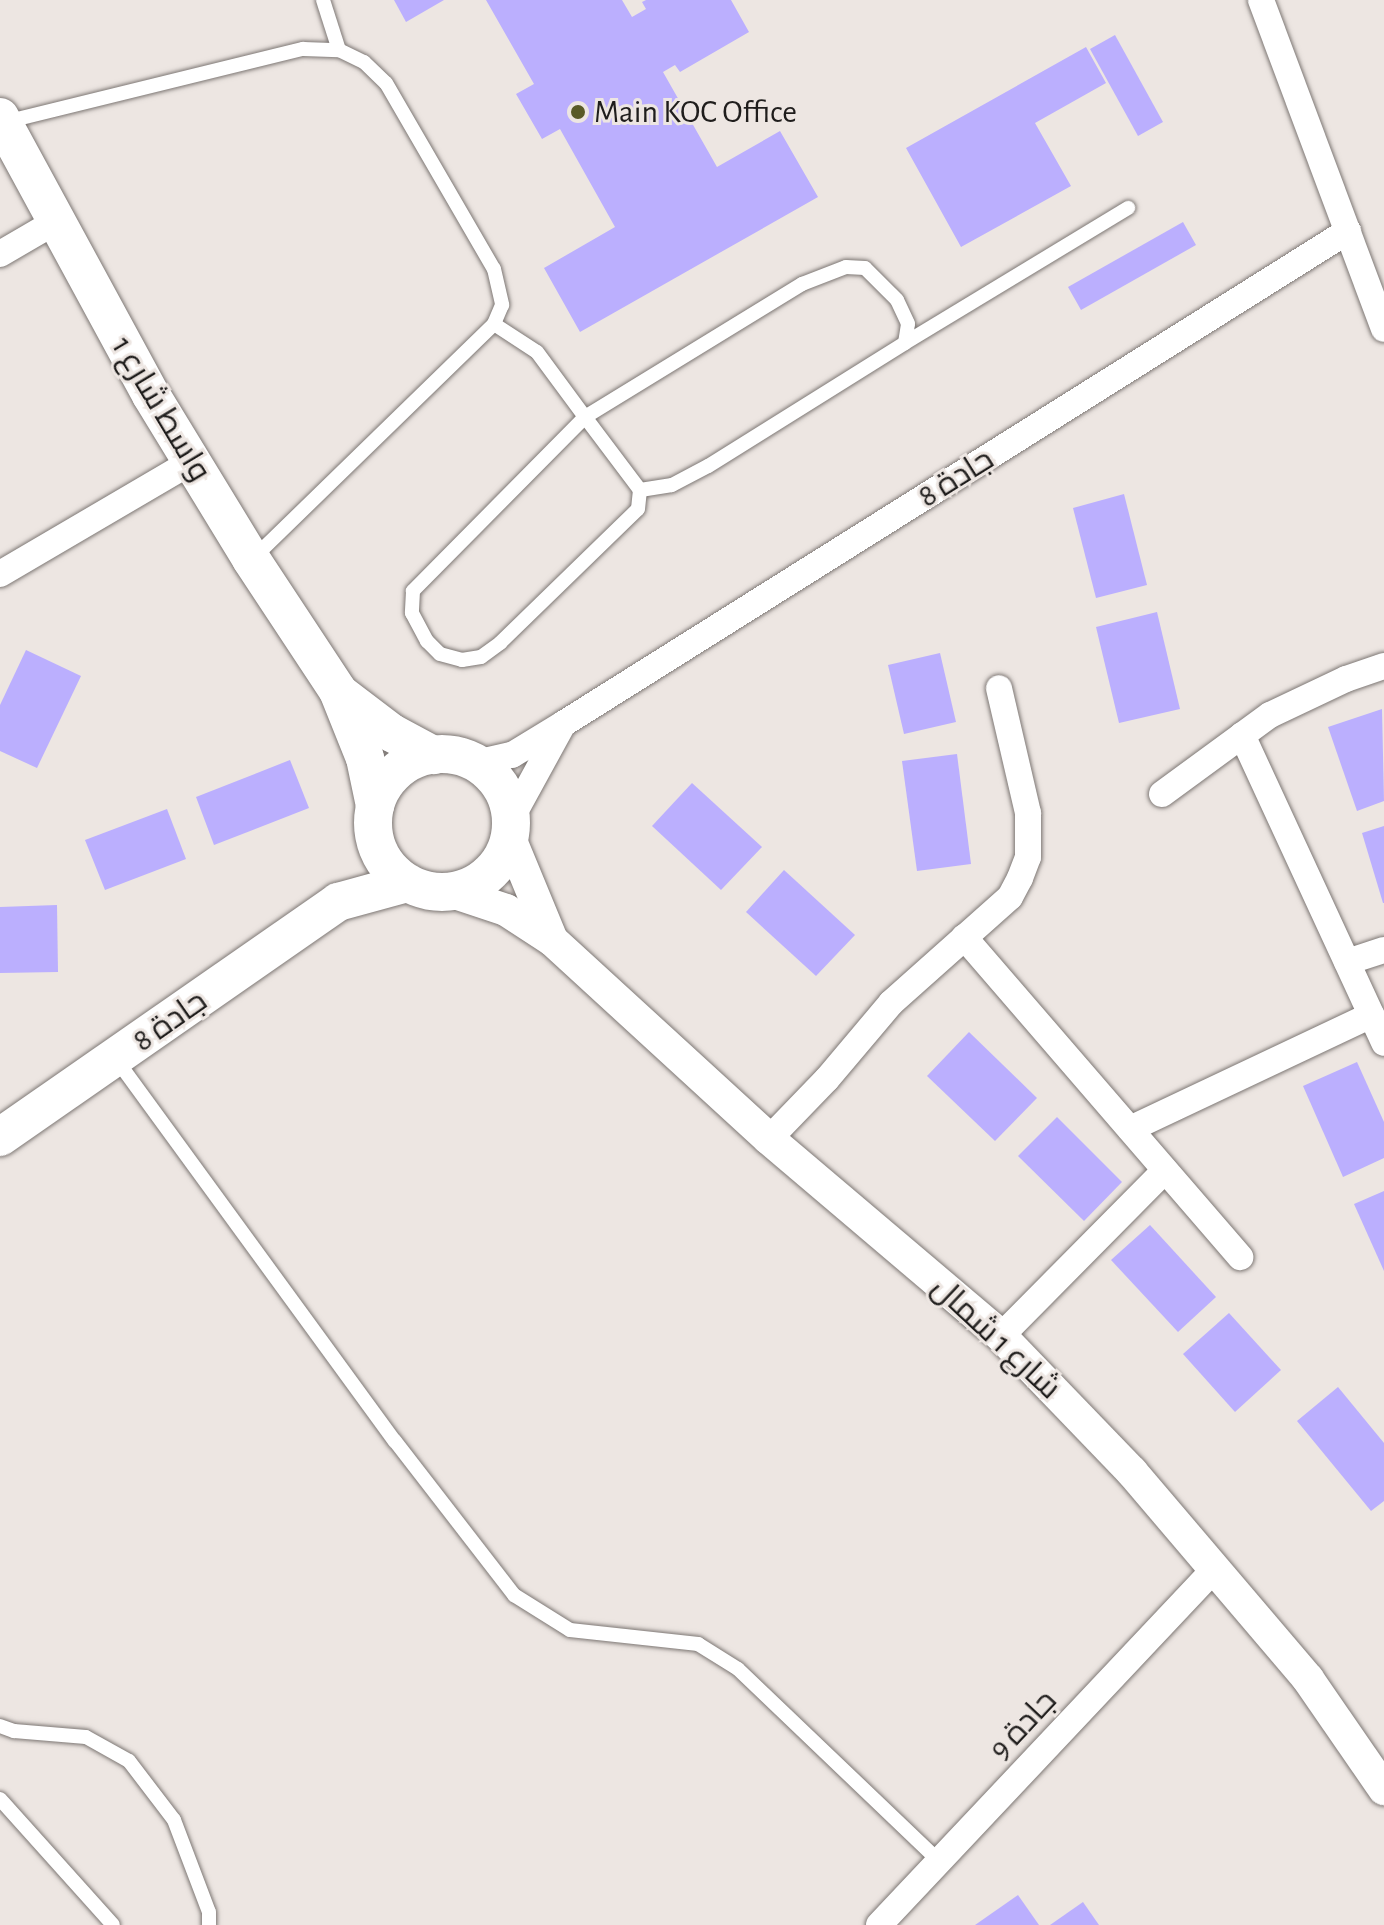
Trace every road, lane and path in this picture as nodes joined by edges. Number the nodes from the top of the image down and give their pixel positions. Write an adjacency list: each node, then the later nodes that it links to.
1 (323, 0): 3 (lane)
2 (1261, 0): 7 (street)
3 (339, 50): 4 (lane); 9 (lane)
4 (2, 120): 6 (main road, واسط شارع 1)
5 (1128, 208): 11 (lane)
6 (55, 222): 8 (street); 13 (main road, واسط شارع 1)
7 (1348, 231): 10 (street); 20 (street, جادة 8)
8 (0, 254)
9 (494, 324): 12 (lane); 15 (lane)
10 (1384, 329)
11 (905, 343): 12 (lane); 14 (lane)
12 (585, 417): 14 (lane); 14 (lane)
13 (191, 462): 15 (main road, واسط شارع 1); 16 (street)
14 (640, 490)
15 (251, 559): 19 (main road, واسط شارع 1)
16 (0, 574)
17 (1384, 666): 21 (street)
18 (999, 688): 30 (street)
19 (338, 691): 22 (main road, واسط شارع 1); 25 (main road, واسط شارع 1)
20 (563, 724): 23 (street, جادة 8); 26 (street, جادة 8)
21 (1242, 735): 24 (street); 33 (street)
22 (433, 755): 23 (main road); 25 (main road)
23 (476, 763): 26 (main road)
24 (1162, 794)
25 (375, 822): 27 (main road); 29 (main road, جادة 8)
26 (511, 829): 28 (main road); 31 (street, شارع 1 شمال)
27 (407, 883): 28 (main road); 29 (main road, جادة 8)
28 (452, 892): 31 (street, شارع 1 شمال)
29 (338, 902): 36 (main road, جادة 8)
30 (964, 937): 37 (street); 39 (street)
31 (552, 940): 39 (street, شارع 1 شمال)
32 (1384, 950): 33 (street)
33 (1347, 962): 34 (street)
34 (1371, 1015): 35 (street); 37 (street)
35 (1384, 1043)
36 (115, 1059): 38 (main road, جادة 8); 47 (lane)
37 (1130, 1129): 40 (street)
38 (0, 1137)
39 (769, 1139): 42 (street, شارع 1 شمال)
40 (1165, 1170): 41 (street); 42 (street)
41 (1240, 1257)
42 (1001, 1336): 43 (street, شارع 1 شمال)
43 (1215, 1569): 45 (street, شارع 1 شمال); 47 (street, جادة 9)
44 (0, 1726): 49 (lane)
45 (1384, 1789)
46 (0, 1799): 48 (lane)
47 (941, 1863): 50 (street, جادة 9)
48 (113, 1925)
49 (209, 1925)
50 (879, 1925)

